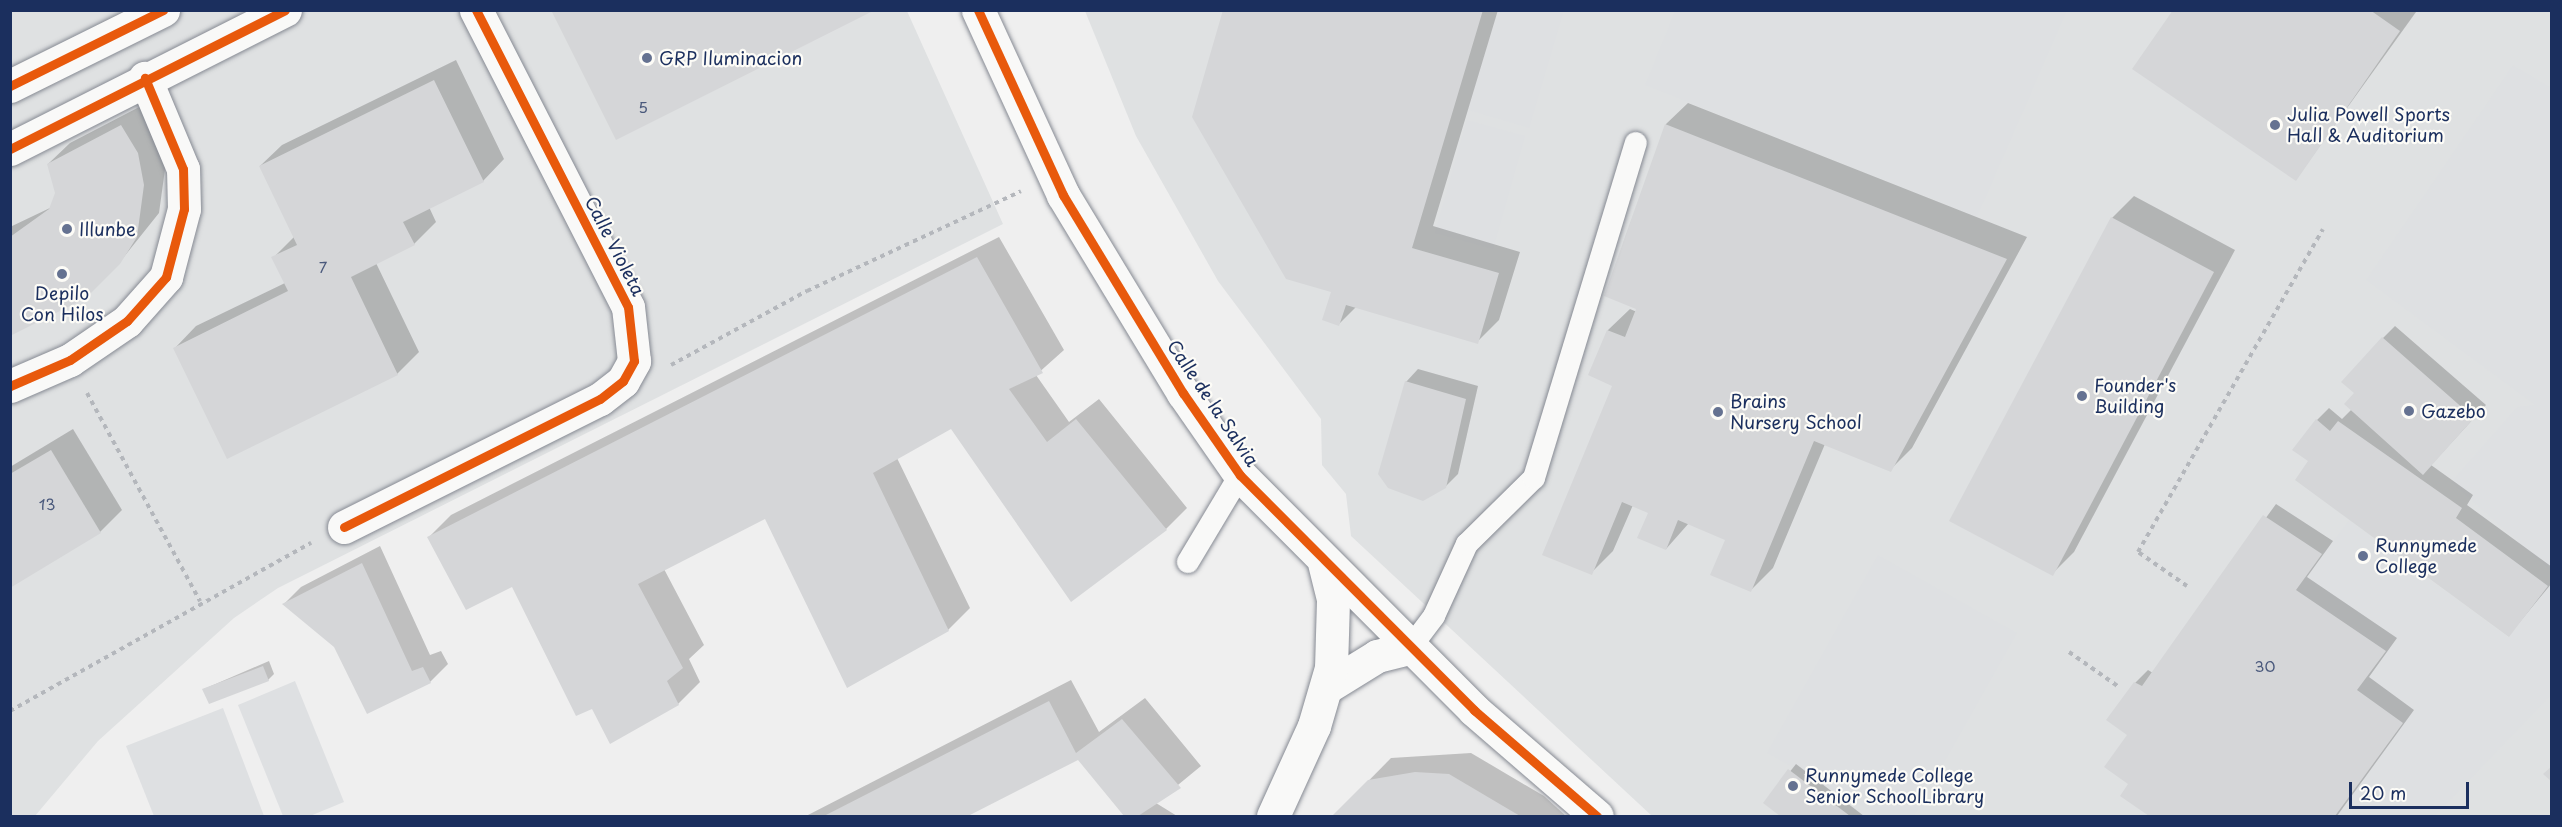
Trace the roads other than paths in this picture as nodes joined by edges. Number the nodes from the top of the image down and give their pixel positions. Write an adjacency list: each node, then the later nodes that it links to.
1 (163, 10): 6 (street)
2 (285, 10): 5 (street)
3 (476, 10): 11 (street, Calle Violeta)
4 (978, 10): 10 (street, Calle de la Salvia)
5 (145, 78): 8 (street); 9 (street)
6 (10, 86)
7 (1636, 143): 14 (lane)
8 (10, 149)
9 (10, 386)
10 (1240, 475): 12 (lane); 13 (street, Calle de la Salvia)
11 (344, 526)
12 (1188, 562)
13 (1324, 564): 14 (street, Calle de la Salvia); 15 (street)
14 (1410, 648): 15 (street); 17 (street, Calle de la Salvia)
15 (1327, 687): 16 (street)
16 (1273, 816)
17 (1597, 816)

